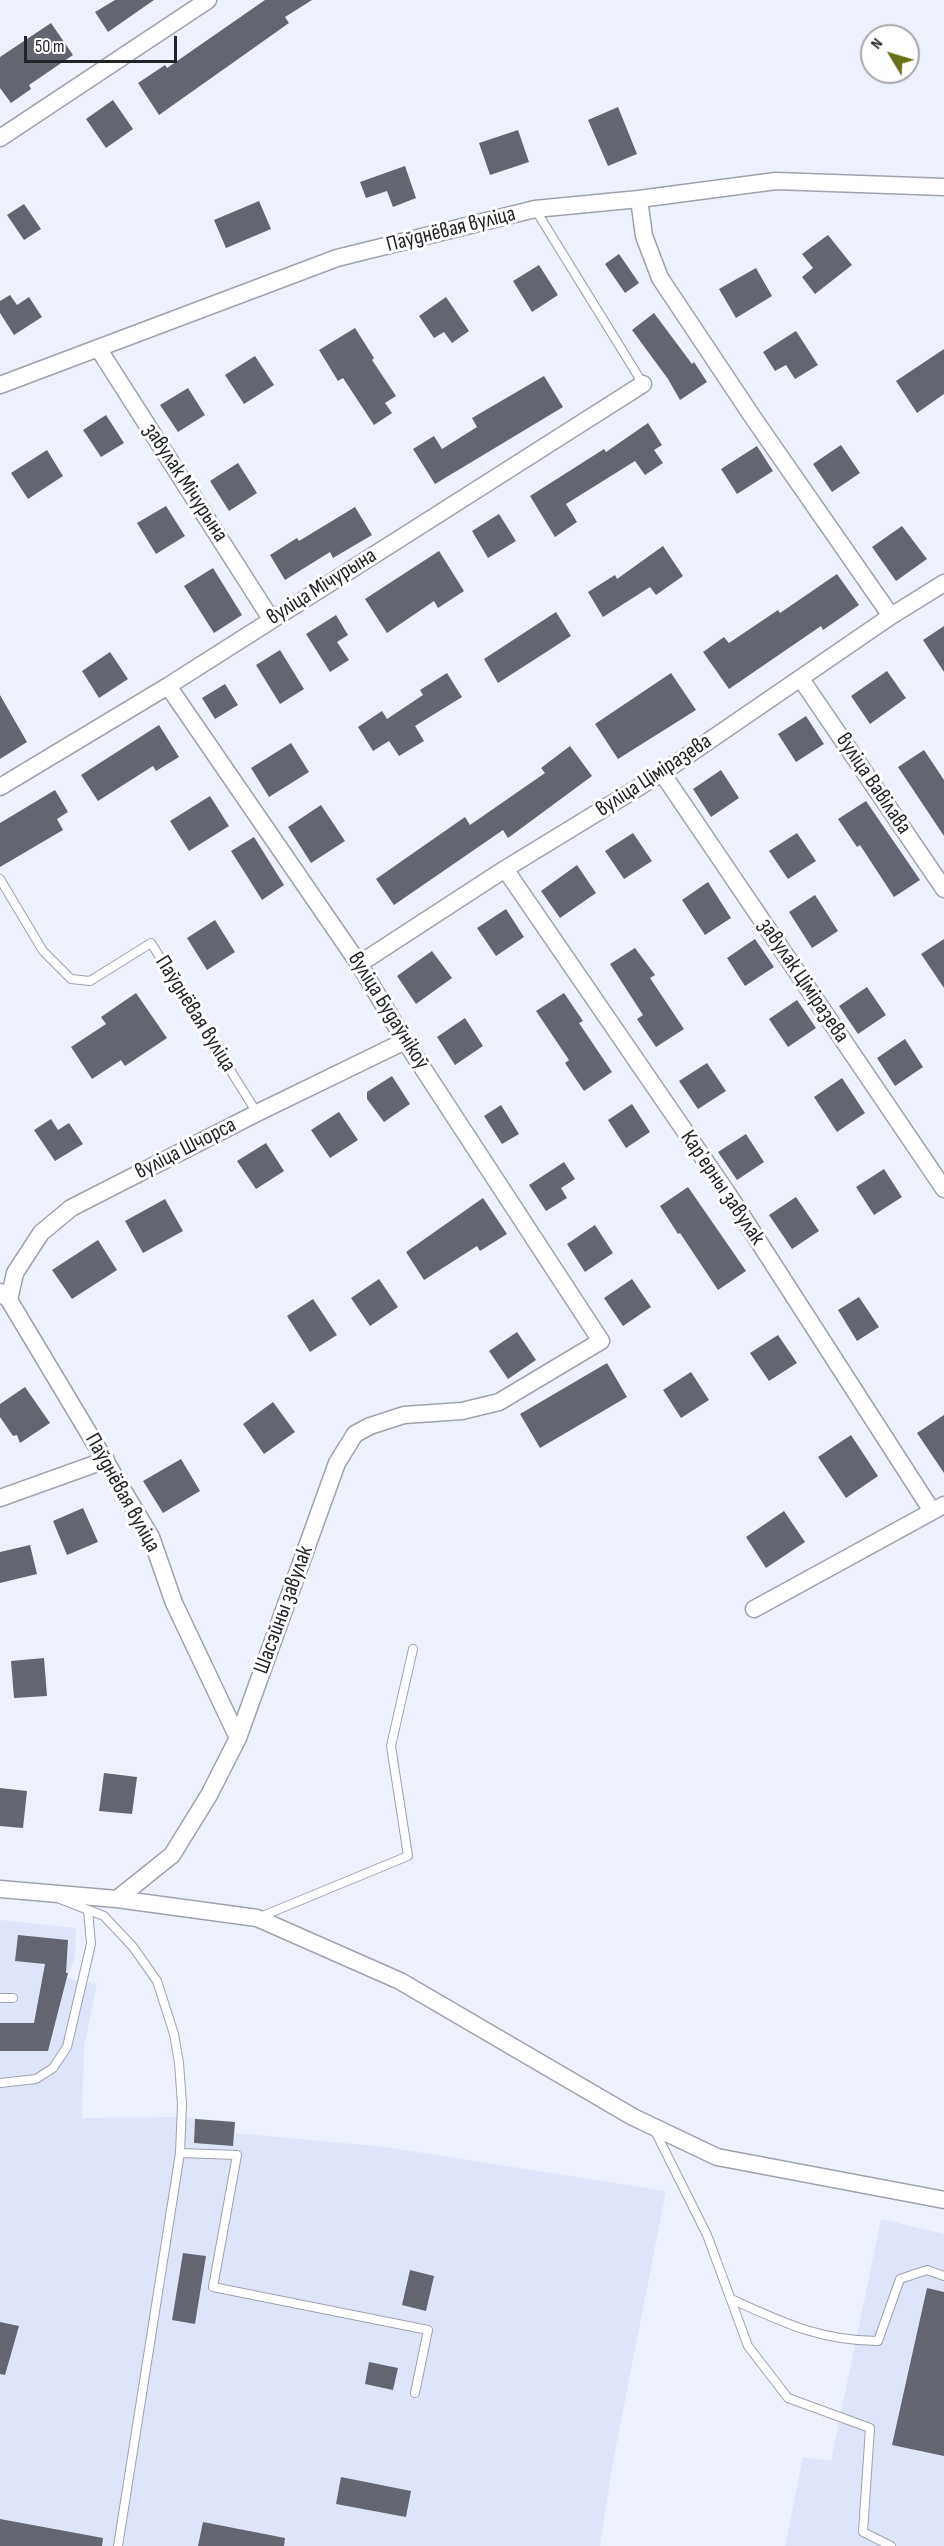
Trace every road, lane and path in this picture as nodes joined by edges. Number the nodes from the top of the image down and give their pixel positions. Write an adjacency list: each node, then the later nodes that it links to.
1 (208, 0): 2 (street)
2 (0, 138)
3 (944, 188): 4 (street, Паўднёвая вуліца)
4 (639, 199): 5 (street, Паўднёвая вуліца); 10 (street)
5 (535, 209): 6 (street, Паўднёвая вуліца); 7 (lane)
6 (98, 348): 8 (street, Паўднёвая вуліца); 11 (street, завулак Мічурына)
7 (643, 384): 11 (street, вуліца Мічурына)
8 (0, 385)
9 (944, 583): 10 (street, вуліца Ціміразева)
10 (891, 616): 12 (street, вуліца Ціміразева)
11 (272, 619): 13 (street, вуліца Мічурына)
12 (801, 679): 14 (street, вуліца Ціміразева); 18 (street, вуліца Вавілава)
13 (168, 686): 15 (street, вуліца Мічурына); 19 (street, вуліца Будаўнікоў)
14 (662, 773): 16 (street, вуліца Ціміразева); 22 (street, завулак Ціміразева)
15 (0, 787)
16 (505, 869): 19 (street, вуліца Ціміразева); 27 (street, Карʼерны завулак)
17 (0, 879): 21 (lane, Паўднёвая вуліца)
18 (944, 889)
19 (359, 964): 20 (street, вуліца Будаўнікоў)
20 (405, 1041): 21 (street, вуліца Шчорса); 24 (street, вуліца Будаўнікоў)
21 (257, 1113): 23 (street, вуліца Шчорса)
22 (944, 1189)
23 (5, 1296): 25 (street, Паўднёвая вуліца)
24 (601, 1341): 30 (street, Шасэйны завулак)
25 (106, 1460): 26 (street); 30 (street, Паўднёвая вуліца)
26 (0, 1498)
27 (938, 1508): 28 (street)
28 (754, 1608)
29 (413, 1649): 35 (lane)
30 (238, 1738): 33 (street, Шасэйны завулак)
31 (0, 1889): 32 (street)
32 (43, 1893): 33 (street); 34 (lane)
33 (117, 1899): 35 (street)
34 (88, 1910): 38 (lane); 40 (lane)
35 (257, 1918): 39 (street)
36 (0, 1998): 37 (lane)
37 (13, 1998)
38 (0, 2083)
39 (653, 2126): 41 (street); 43 (lane)
40 (180, 2153): 44 (lane); 45 (lane)
41 (944, 2200)
42 (944, 2276): 43 (lane)
43 (731, 2299): 46 (lane)
44 (415, 2393)
45 (118, 2546)
46 (891, 2546)

